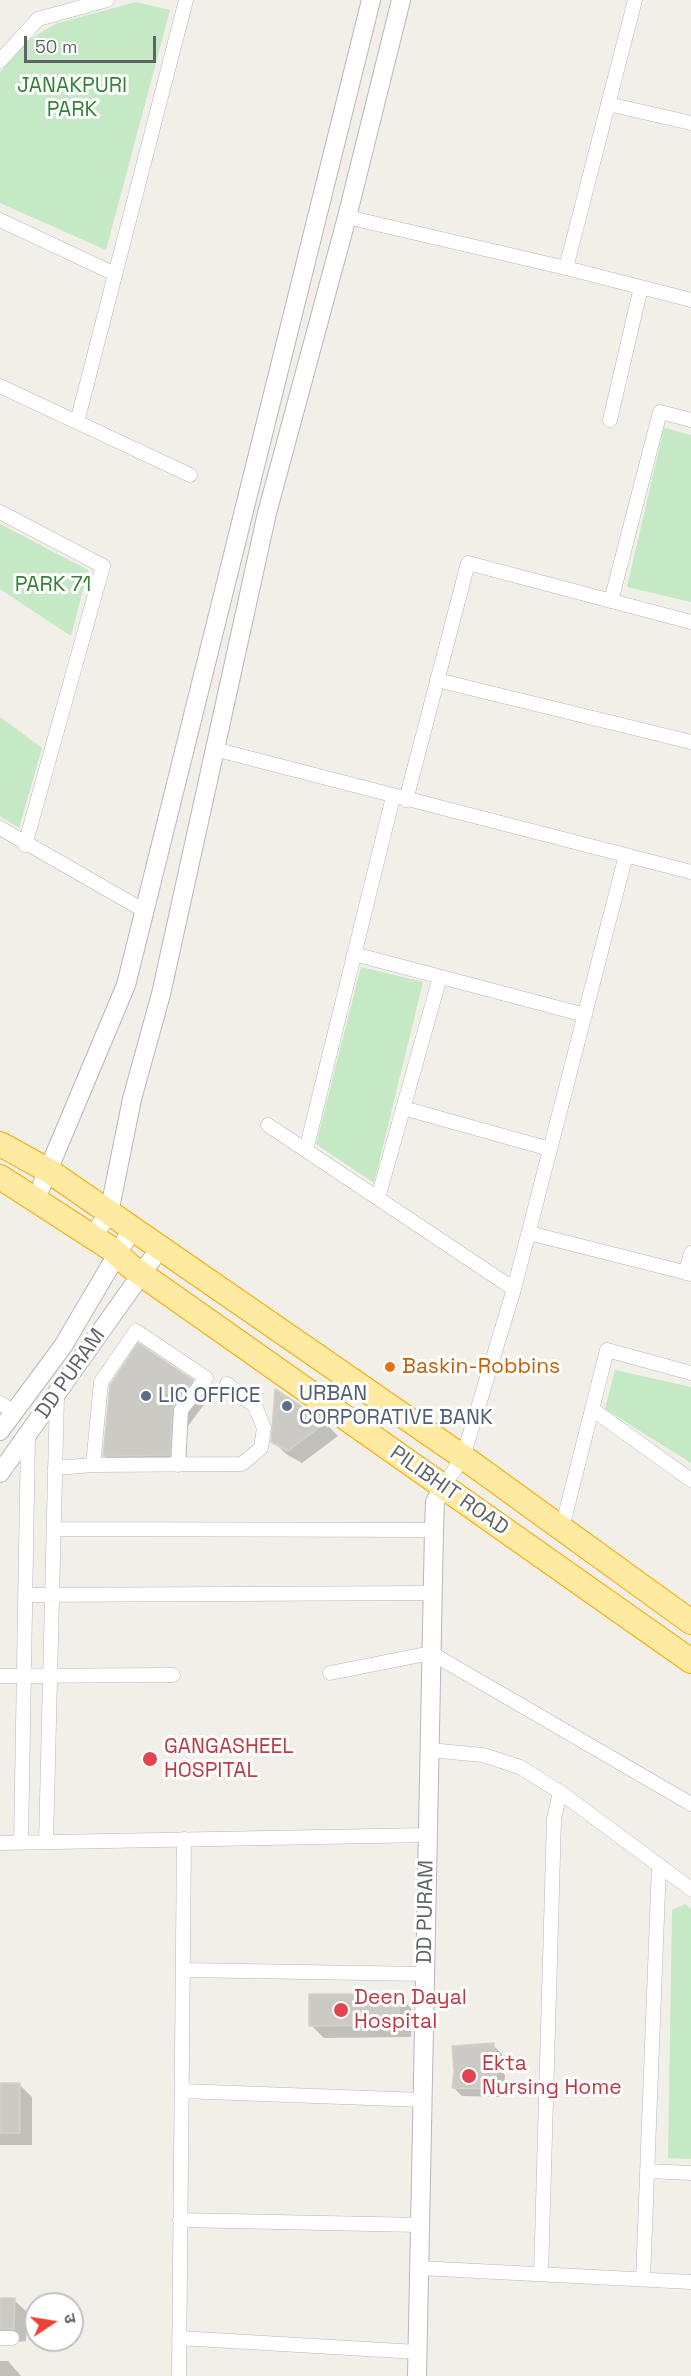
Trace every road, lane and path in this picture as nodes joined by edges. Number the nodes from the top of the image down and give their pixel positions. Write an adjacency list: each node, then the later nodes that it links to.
1 (107, 0): 6 (street)
2 (185, 0): 12 (street)
3 (371, 0): 31 (street)
4 (401, 0): 9 (street)
5 (635, 0): 7 (street)
6 (0, 61)
7 (608, 104): 8 (street); 11 (street)
8 (691, 123)
9 (347, 217): 11 (street); 25 (street)
10 (0, 220): 12 (street)
11 (566, 268): 13 (street)
12 (115, 274): 18 (street)
13 (641, 287): 14 (street); 16 (street)
14 (691, 300)
15 (0, 386): 18 (street)
16 (610, 420)
17 (691, 420): 21 (street)
18 (77, 422): 19 (street)
19 (190, 475)
20 (0, 512): 28 (street)
21 (611, 601): 22 (street); 23 (street)
22 (691, 622)
23 (437, 680): 24 (street); 26 (street)
24 (691, 742)
25 (214, 749): 26 (street); 44 (street)
26 (400, 798): 29 (street); 32 (street)
27 (0, 828): 28 (street)
28 (25, 844): 31 (street)
29 (626, 855): 30 (street); 34 (street)
30 (691, 872)
31 (145, 911): 40 (street)
32 (354, 954): 33 (street); 39 (street)
33 (440, 977): 34 (street); 35 (street)
34 (585, 1015): 38 (street)
35 (403, 1108): 38 (street); 42 (street)
36 (268, 1125): 39 (street)
37 (0, 1144): 40 (highway)
38 (550, 1149): 46 (street)
39 (306, 1150): 42 (street)
40 (49, 1171): 43 (street); 44 (highway)
41 (0, 1177): 43 (highway, PILIBHIT ROAD)
42 (378, 1198): 53 (street)
43 (36, 1199): 47 (highway, PILIBHIT ROAD)
44 (109, 1213): 45 (highway); 47 (street)
45 (132, 1229): 48 (highway); 50 (street, DD PURAM)
46 (529, 1233): 52 (street); 53 (street)
47 (92, 1236): 50 (highway, PILIBHIT ROAD)
48 (160, 1248): 51 (street, DD PURAM); 61 (highway)
49 (691, 1253): 52 (street)
50 (117, 1256): 51 (highway, PILIBHIT ROAD); 57 (street, DD PURAM)
51 (141, 1274): 56 (street, DD PURAM); 67 (highway, PILIBHIT ROAD)
52 (689, 1274)
53 (514, 1290): 61 (street)
54 (691, 1373): 58 (street)
55 (227, 1383): 63 (street)
56 (57, 1395): 60 (street, DD PURAM); 64 (street)
57 (7, 1407): 59 (street, DD PURAM)
58 (592, 1409): 66 (street); 68 (street)
59 (0, 1431)
60 (28, 1435): 65 (street, DD PURAM); 72 (street)
61 (464, 1457): 67 (street); 68 (highway)
62 (93, 1465): 63 (street); 63 (street); 64 (street)
63 (178, 1465)
64 (55, 1468): 69 (street)
65 (0, 1473)
66 (691, 1480)
67 (443, 1487): 70 (street, DD PURAM); 76 (highway, PILIBHIT ROAD)
68 (562, 1528): 74 (highway)
69 (54, 1529): 70 (street); 73 (street)
70 (434, 1530): 71 (street, DD PURAM)
71 (433, 1593): 73 (street); 75 (street, DD PURAM)
72 (25, 1595): 73 (street); 79 (street)
73 (52, 1595): 78 (street)
74 (691, 1622)
75 (431, 1653): 77 (street); 82 (street, DD PURAM); 84 (street)
76 (691, 1661)
77 (330, 1673)
78 (50, 1674): 79 (street); 80 (street); 87 (street)
79 (25, 1675): 81 (street); 89 (street)
80 (173, 1675)
81 (0, 1676)
82 (429, 1750): 83 (street); 85 (street, DD PURAM)
83 (560, 1792): 90 (street); 101 (street)
84 (691, 1804)
85 (428, 1835): 86 (street); 93 (street, DD PURAM)
86 (184, 1839): 87 (street); 92 (street)
87 (46, 1842): 89 (street)
88 (0, 1843): 89 (street)
89 (21, 1843)
90 (659, 1865): 91 (street); 96 (street)
91 (691, 1889)
92 (183, 1970): 93 (street); 94 (street)
93 (425, 1974): 95 (street, DD PURAM)
94 (182, 2091): 95 (street); 98 (street)
95 (422, 2100): 99 (street, DD PURAM)
96 (647, 2171): 97 (street); 102 (street)
97 (691, 2173)
98 (180, 2220): 99 (street); 104 (street)
99 (420, 2225): 100 (street, DD PURAM)
100 (419, 2268): 101 (street); 105 (street, DD PURAM)
101 (541, 2274): 102 (street)
102 (643, 2280): 103 (street)
103 (691, 2282)
104 (179, 2338): 105 (street); 106 (street)
105 (417, 2352): 107 (street, DD PURAM)
106 (179, 2376)
107 (417, 2376)

